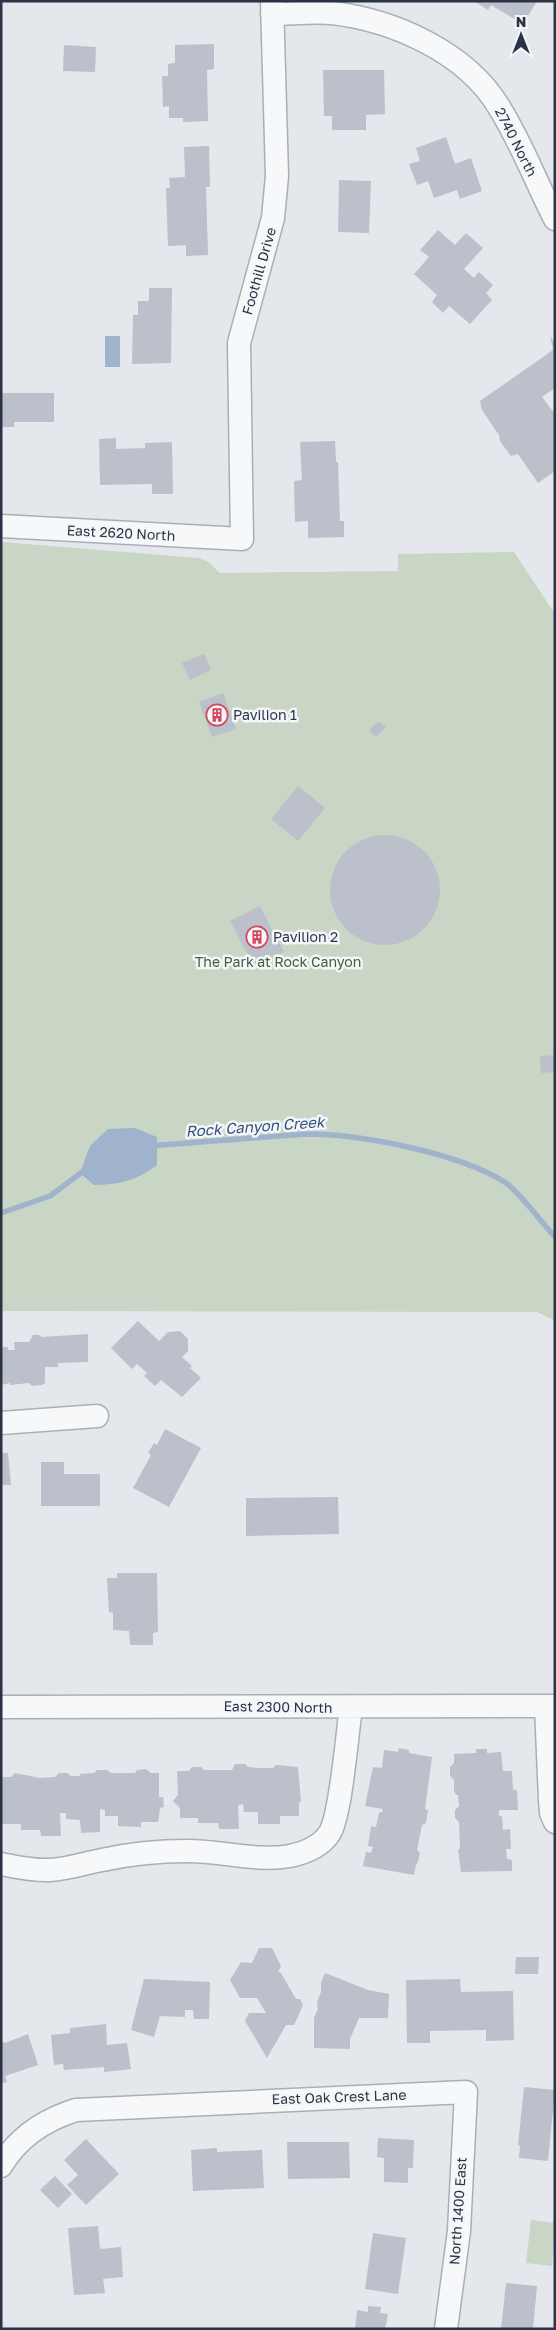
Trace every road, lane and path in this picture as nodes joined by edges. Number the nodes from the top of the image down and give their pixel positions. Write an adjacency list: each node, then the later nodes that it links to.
1 (272, 8): 2 (street, 2740 North); 4 (street, Foothill Drive)
2 (555, 219)
3 (1, 526): 4 (street, East 2620 North)
4 (242, 539)
5 (97, 1416): 6 (street)
6 (1, 1423)
7 (550, 1706): 9 (street, East 2300 North); 10 (street)
8 (1, 1708): 9 (street, East 2300 North)
9 (350, 1708): 11 (street)
10 (555, 1822)
11 (1, 1864)
12 (466, 2092): 13 (street, East Oak Crest Lane); 14 (street, North 1400 East)
13 (1, 2166)
14 (446, 2329)

